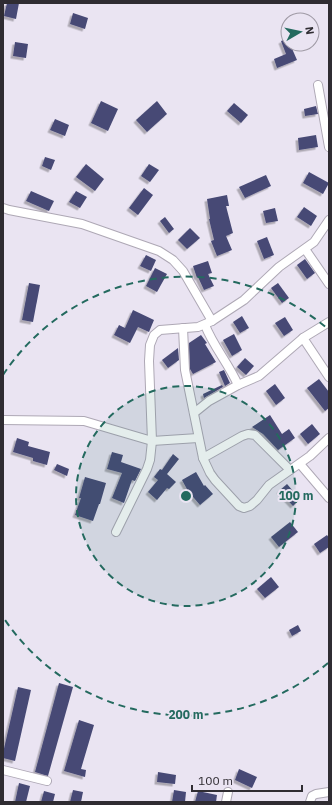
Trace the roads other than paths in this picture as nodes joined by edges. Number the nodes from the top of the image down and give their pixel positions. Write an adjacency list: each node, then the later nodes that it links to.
1 (318, 85): 2 (street)
2 (329, 147)
3 (3, 208): 8 (street)
4 (329, 220): 5 (street)
5 (305, 249): 6 (street); 8 (street)
6 (329, 284)
7 (329, 322): 10 (street)
8 (208, 323): 9 (street); 12 (street)
9 (183, 328): 13 (street); 17 (street)
10 (303, 338): 11 (street); 12 (street)
11 (329, 377)
12 (238, 385): 13 (street)
13 (194, 413): 15 (street)
14 (3, 420): 17 (street)
15 (198, 438): 17 (street); 18 (street)
16 (329, 438): 19 (street)
17 (152, 441): 22 (street)
18 (204, 458): 20 (street); 20 (street)
19 (300, 464): 20 (street); 21 (street)
20 (290, 470)
21 (329, 498)
22 (116, 532)
23 (3, 770): 24 (street)
24 (47, 781)
25 (228, 792): 27 (street)
26 (329, 792): 28 (street)
27 (226, 802)
28 (310, 802)

